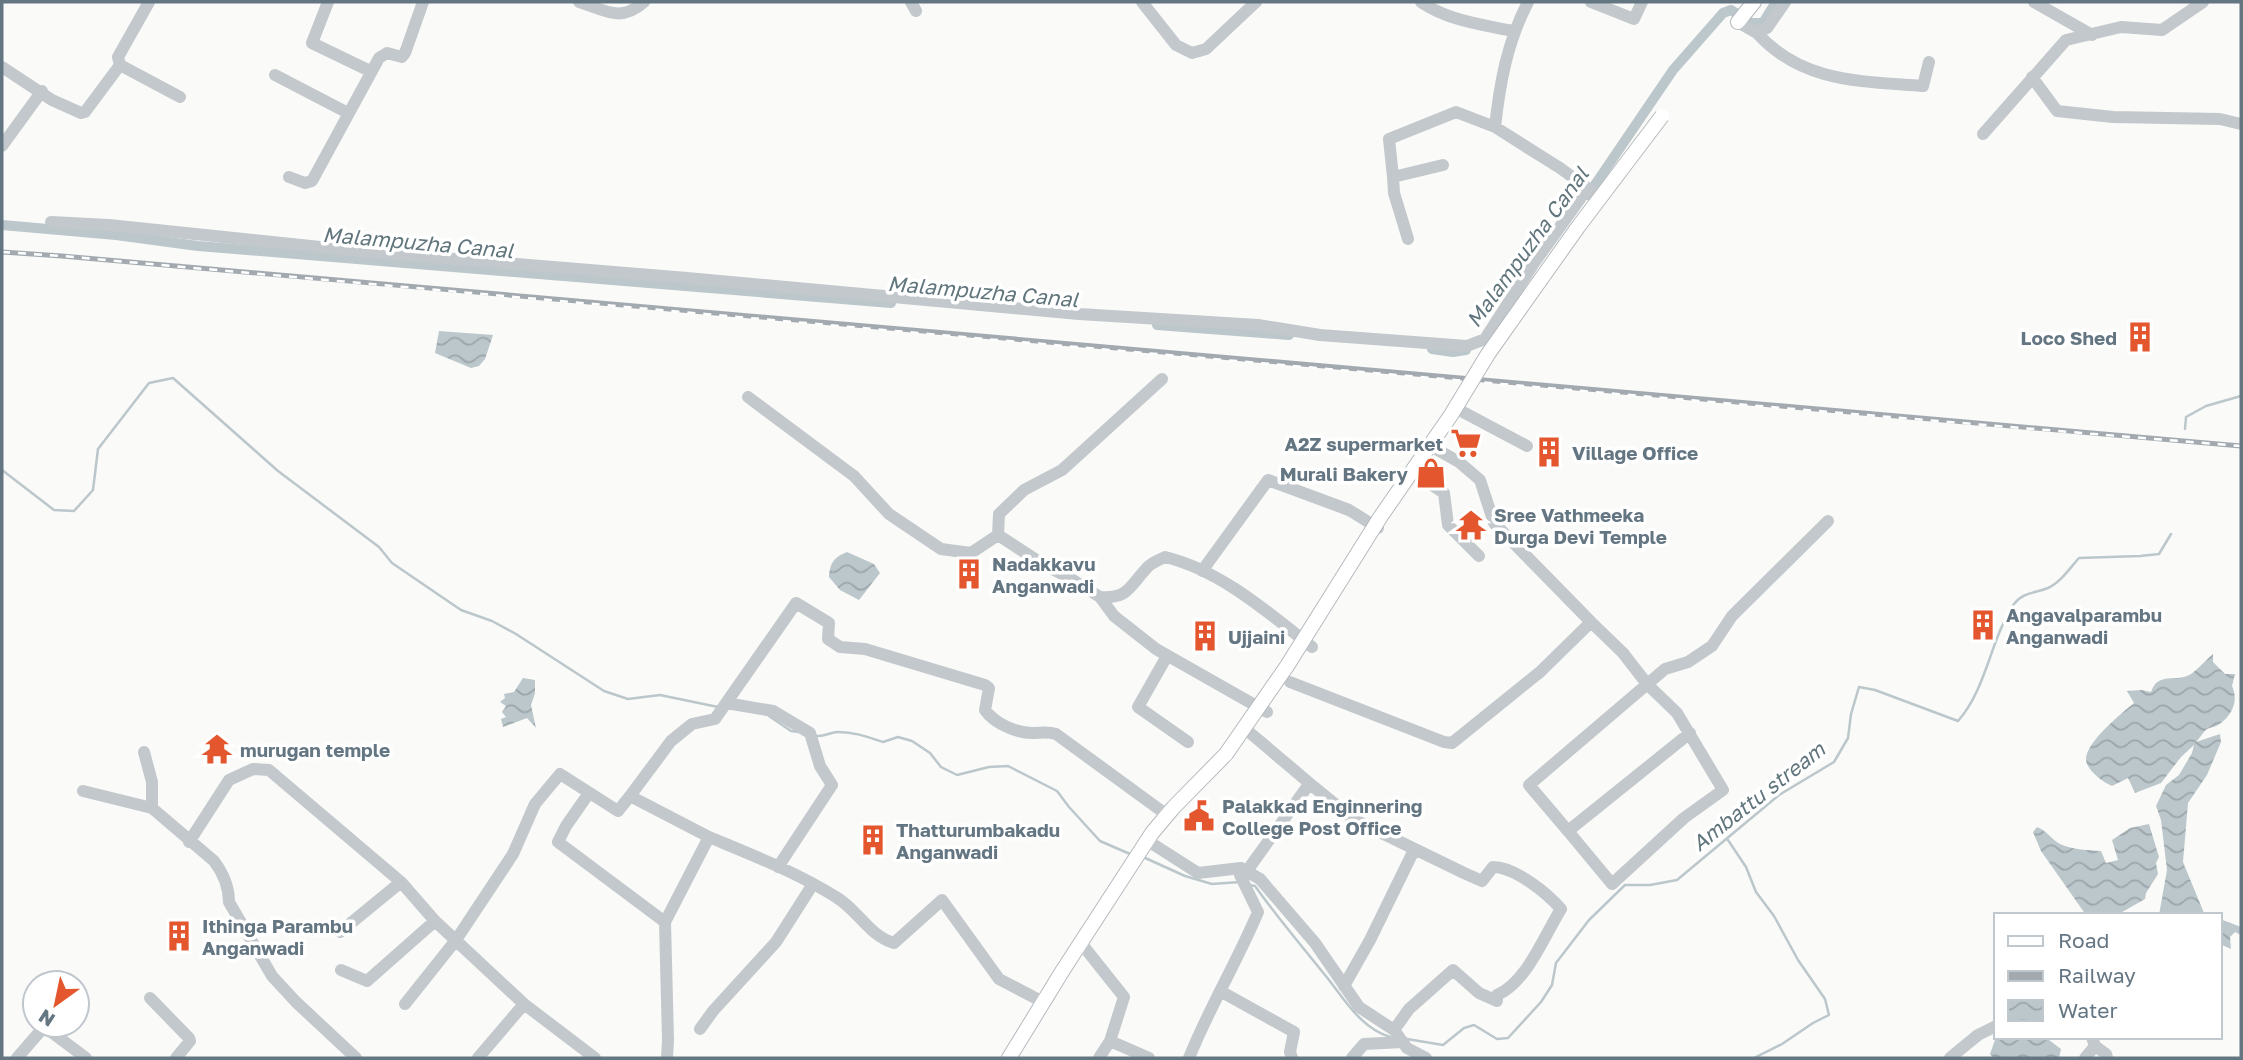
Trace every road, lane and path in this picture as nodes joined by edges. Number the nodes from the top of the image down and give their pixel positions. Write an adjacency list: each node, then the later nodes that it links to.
1 (149, 2): 20 (street)
2 (328, 2): 22 (street)
3 (424, 2): 22 (street)
4 (579, 2): 5 (street)
5 (644, 2)
6 (1142, 2): 7 (street)
7 (1256, 2)
8 (1421, 2): 16 (street)
9 (1528, 2): 16 (street)
10 (1591, 2): 11 (street)
11 (1643, 2)
12 (1785, 2): 17 (street)
13 (2034, 2): 18 (street)
14 (2203, 2): 18 (street)
15 (1746, 12): 17 (street)
16 (1513, 31): 30 (street)
17 (1757, 33): 19 (street)
18 (2092, 35): 24 (street)
19 (1928, 62)
20 (120, 65): 25 (street); 26 (street)
21 (2, 67): 25 (street)
22 (370, 71): 27 (street)
23 (275, 75): 27 (street)
24 (2032, 77): 29 (street); 31 (street)
25 (42, 91): 32 (street)
26 (180, 97)
27 (348, 113): 34 (street)
28 (1662, 116): 68 (main road, bridge)
29 (2241, 124)
30 (1495, 127): 35 (street); 38 (street)
31 (1983, 134)
32 (2, 146)
33 (1443, 165): 35 (street)
34 (289, 177)
35 (1393, 177): 37 (street)
36 (51, 222): 38 (street)
37 (1408, 239)
38 (1495, 324): 39 (street, bridge)
39 (1514, 332)
40 (1162, 379): 48 (street)
41 (748, 397): 48 (street)
42 (1463, 412): 43 (street)
43 (1527, 446)
44 (1436, 449): 52 (street)
45 (1417, 475): 49 (street)
46 (1828, 521): 56 (street)
47 (1378, 528): 50 (street)
48 (998, 535): 51 (street)
49 (1479, 555)
50 (1202, 571): 51 (street); 53 (street)
51 (1100, 597): 54 (street)
52 (1591, 622): 55 (street); 56 (street)
53 (1312, 647)
54 (1167, 656): 58 (street); 61 (street)
55 (1290, 682)
56 (1647, 684): 60 (street); 69 (street)
57 (726, 703): 66 (street); 68 (street); 74 (street)
58 (1267, 712)
59 (1249, 732): 63 (street)
60 (1690, 733): 69 (street); 69 (street)
61 (1188, 742)
62 (144, 752): 67 (street)
63 (1314, 787): 72 (street); 75 (street)
64 (83, 791): 67 (street)
65 (589, 793): 66 (street); 79 (street); 81 (street)
66 (630, 796): 70 (street)
67 (152, 808): 71 (street)
68 (1167, 815): 73 (main road)
69 (1569, 831)
70 (709, 837): 74 (street); 79 (street)
71 (189, 842): 76 (street); 98 (street)
72 (1414, 850): 84 (street); 92 (street)
73 (1142, 851): 75 (street); 82 (main road)
74 (778, 867): 77 (street)
75 (1243, 872): 84 (street); 85 (street)
76 (401, 882): 78 (street); 80 (street)
77 (813, 884): 87 (street); 91 (street)
78 (435, 921): 81 (street); 83 (street)
79 (665, 922): 101 (street)
80 (340, 933)
81 (456, 940): 88 (street); 89 (street)
82 (1081, 943): 87 (main road); 93 (street)
83 (341, 970)
84 (1344, 986): 92 (street)
85 (1220, 991): 105 (street); 106 (street)
86 (150, 998): 97 (street)
87 (1044, 1002): 102 (main road)
88 (405, 1004)
89 (524, 1004): 99 (street); 100 (street)
90 (1994, 1027): 109 (street)
91 (700, 1029)
92 (1398, 1037): 107 (street); 108 (street)
93 (1111, 1041): 103 (street); 104 (street)
94 (2093, 1042): 110 (street); 111 (street)
95 (17, 1058): 96 (street)
96 (86, 1058)
97 (176, 1058)
98 (356, 1058)
99 (478, 1058)
100 (595, 1058)
101 (667, 1058)
102 (1009, 1058)
103 (1099, 1058)
104 (1149, 1058)
105 (1189, 1058)
106 (1292, 1058)
107 (1352, 1058)
108 (1426, 1058)
109 (1950, 1058)
110 (2085, 1058)
111 (2107, 1058)

